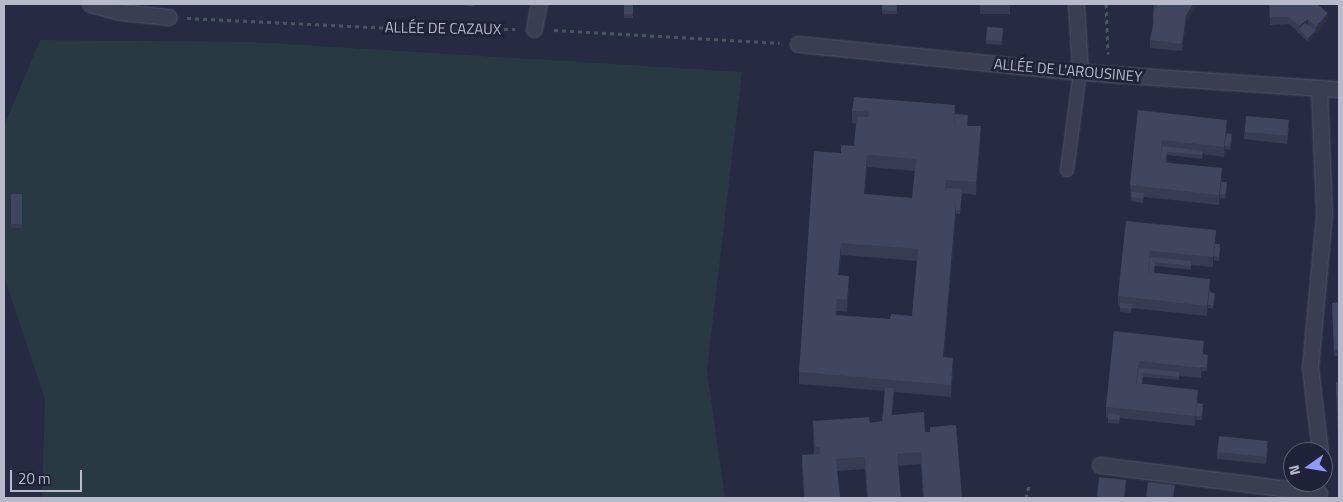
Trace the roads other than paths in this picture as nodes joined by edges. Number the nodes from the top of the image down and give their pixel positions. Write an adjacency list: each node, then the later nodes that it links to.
1 (90, 4): 4 (street)
2 (539, 4): 5 (street)
3 (1076, 4): 7 (street)
4 (169, 17)
5 (534, 29)
6 (798, 44): 7 (street, ALLÉE DE L'AROUSINEY)
7 (1080, 72): 8 (street, ALLÉE DE L'AROUSINEY); 10 (lane)
8 (1318, 89): 9 (street, ALLÉE DE L'AROUSINEY); 11 (street)
9 (1339, 89)
10 (1067, 170)
11 (1319, 442)
12 (1100, 465): 13 (street)
13 (1283, 487)

